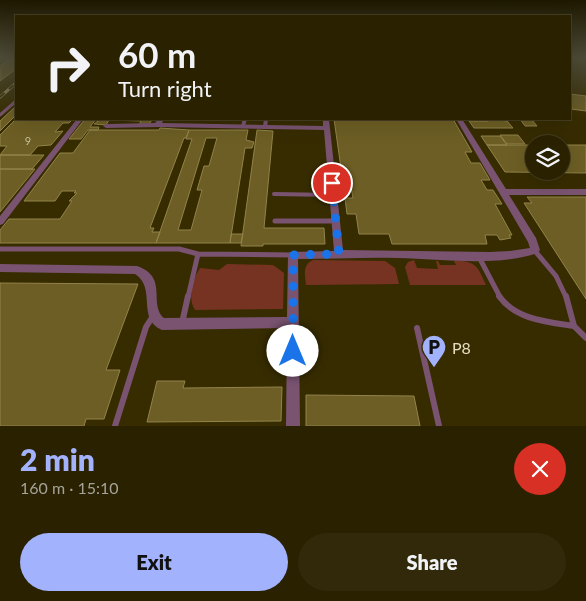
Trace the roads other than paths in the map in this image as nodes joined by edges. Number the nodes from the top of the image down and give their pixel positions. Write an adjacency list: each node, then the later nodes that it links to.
1 (15, 102): 2 (lane)
2 (0, 115)
3 (79, 120): 17 (street)
4 (326, 120): 10 (street)
5 (460, 120): 11 (street)
6 (159, 122): 7 (street); 9 (street)
7 (244, 122): 8 (street)
8 (265, 123): 10 (street)
9 (106, 126)
10 (327, 128): 14 (street)
11 (503, 192): 12 (street); 19 (street)
12 (586, 192)
13 (274, 194): 14 (lane)
14 (333, 195): 16 (street)
15 (275, 221): 16 (lane)
16 (336, 221): 21 (street)
17 (0, 222)
18 (0, 249): 20 (lane)
19 (535, 250): 23 (street); 28 (lane)
20 (198, 254): 22 (lane); 27 (lane)
21 (339, 254): 22 (street); 23 (street)
22 (293, 255): 26 (street)
23 (478, 255): 28 (lane)
24 (0, 268): 25 (street)
25 (154, 315): 27 (street); 31 (lane)
26 (293, 322): 27 (street); 32 (street)
27 (182, 323)
28 (574, 326): 30 (lane)
29 (417, 328): 33 (lane)
30 (586, 338)
31 (115, 426)
32 (293, 426)
33 (439, 426)

